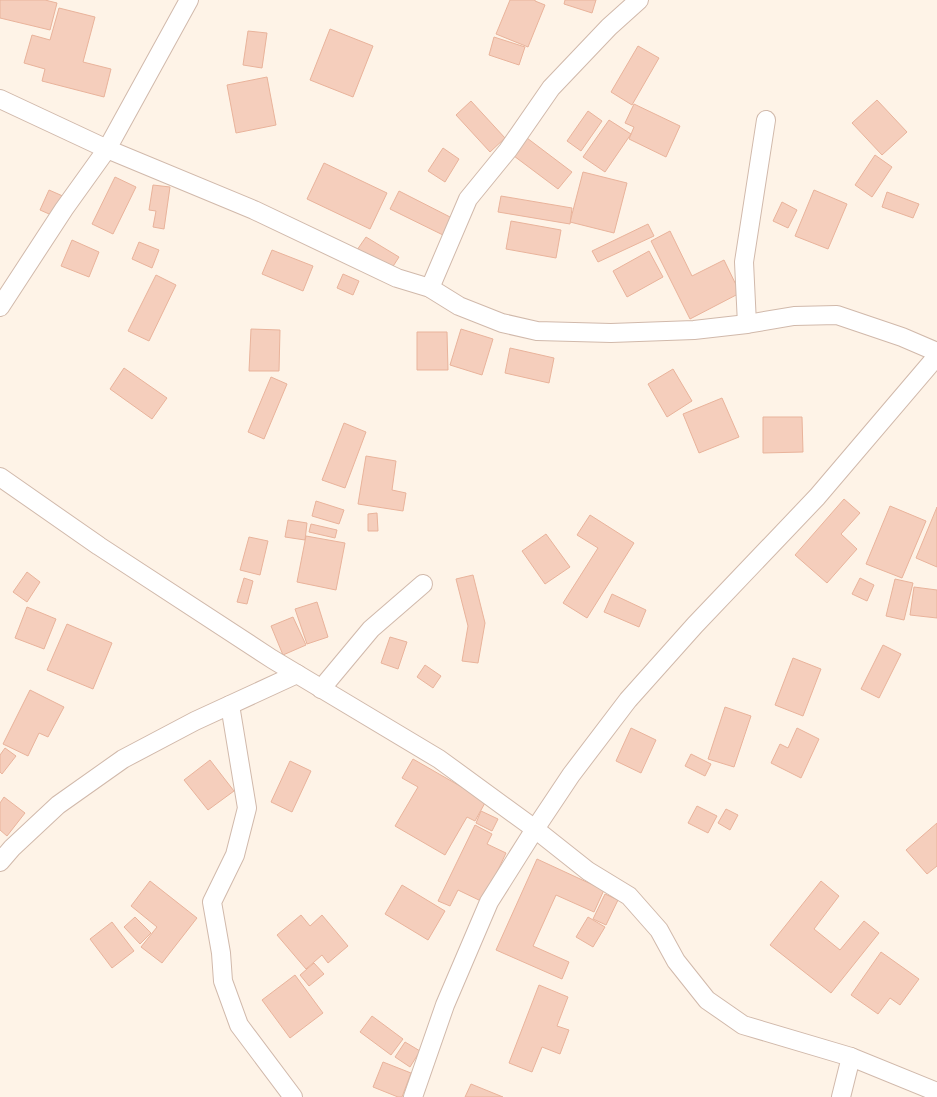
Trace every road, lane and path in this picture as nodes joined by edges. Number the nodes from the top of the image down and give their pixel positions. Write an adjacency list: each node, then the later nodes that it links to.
1 (189, 0): 5 (street)
2 (639, 0): 6 (street)
3 (0, 99): 5 (street)
4 (766, 120): 8 (street)
5 (107, 149): 6 (street); 7 (street)
6 (430, 288): 8 (street)
7 (0, 307)
8 (747, 324): 9 (street)
9 (937, 352)
10 (937, 356): 16 (street)
11 (0, 476): 13 (street)
12 (423, 584): 14 (street)
13 (297, 674): 14 (street); 15 (street)
14 (321, 689): 16 (street)
15 (230, 705): 17 (street); 20 (street)
16 (535, 829): 18 (street); 21 (street)
17 (0, 862)
18 (851, 1057): 19 (street); 22 (street)
19 (937, 1092)
20 (293, 1097)
21 (413, 1097)
22 (841, 1097)

